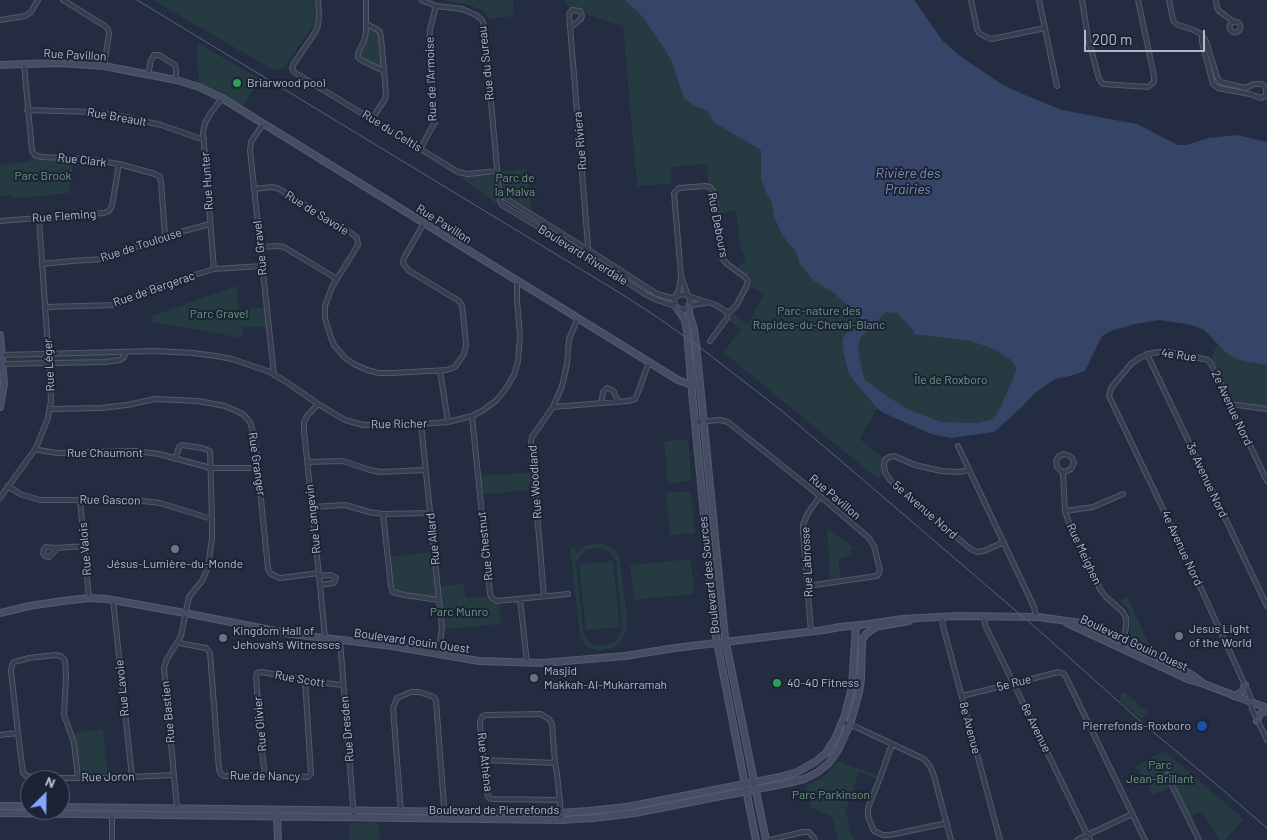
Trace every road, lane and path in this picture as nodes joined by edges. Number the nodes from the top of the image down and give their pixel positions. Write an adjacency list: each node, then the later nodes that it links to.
1 (38, 0): 13 (street)
2 (63, 0): 21 (street)
3 (318, 0): 30 (street, Rue du Celtis)
4 (366, 0): 15 (street)
5 (421, 0): 12 (street, Rue du Sureau)
6 (971, 0): 17 (street)
7 (1039, 0): 17 (street)
8 (1082, 0): 9 (street)
9 (1138, 0)
10 (1169, 0): 18 (street)
11 (1216, 0): 14 (street)
12 (436, 6): 33 (street, Rue de l'Armoise); 35 (street, Rue du Sureau)
13 (0, 20)
14 (1234, 22)
15 (366, 24): 22 (street); 22 (street)
16 (571, 27): 44 (street, Rue Riviera)
17 (1045, 28): 26 (street)
18 (1202, 35): 25 (street); 27 (street)
19 (24, 64): 20 (street, Rue Pavillon); 21 (street, Rue Pavillon); 29 (street, Rue Clark)
20 (0, 65)
21 (104, 66): 23 (street, Rue Pavillon)
22 (384, 71): 30 (street)
23 (148, 75): 24 (street, Rue Pavillon); 24 (street)
24 (176, 80): 28 (street, Rue Pavillon)
25 (1220, 82): 27 (street); 27 (street)
26 (1057, 86)
27 (1216, 87)
28 (222, 98): 31 (street, Rue Pavillon); 32 (street, Rue Hunter)
29 (27, 110): 32 (street, Rue Breault); 34 (street, Rue Clark)
30 (372, 119): 33 (street, Rue du Celtis)
31 (263, 124): 36 (street, Rue Gravel); 40 (street, Rue Pavillon)
32 (204, 140): 41 (street, Rue Hunter)
33 (420, 149): 35 (street, Rue du Celtis)
34 (119, 164): 38 (street, Rue Fleming); 42 (street, Rue Clark)
35 (497, 171): 37 (street)
36 (254, 190): 43 (street, Rue Gravel); 50 (street, Rue de Savoie)
37 (499, 193): 44 (street, Boulevard Riverdale); 45 (street, Boulevard Riverdale)
38 (39, 218): 39 (street, Rue Fleming); 46 (street, Rue Léger)
39 (0, 221)
40 (424, 223): 51 (street, Rue Pavillon); 70 (street, Rue de Savoie)
41 (210, 224): 42 (street, Rue de Toulouse); 48 (street, Rue Hunter)
42 (165, 236): 46 (street, Rue de Toulouse)
43 (260, 247): 47 (street, Rue Gravel); 50 (street)
44 (588, 250): 45 (street); 52 (street, Boulevard Riverdale)
45 (585, 255): 57 (street, Boulevard Riverdale)
46 (42, 264): 56 (street, Rue Léger)
47 (262, 266): 48 (street, Rue de Bergerac); 71 (street, Rue Gravel)
48 (214, 269): 56 (street, Rue de Bergerac)
49 (681, 276): 52 (street); 53 (street); 58 (street, Rue Debours)
50 (337, 279): 70 (street, Rue de Savoie)
51 (517, 280): 59 (street, Rue Pavillon); 83 (street, Rue Richer)
52 (677, 296): 53 (street); 57 (street)
53 (688, 296): 54 (street); 55 (street)
54 (710, 303): 55 (street); 58 (street)
55 (689, 306): 57 (street); 73 (street, Boulevard des Sources)
56 (45, 307): 63 (street, Rue Léger)
57 (677, 308): 72 (street, Boulevard des Sources)
58 (728, 312): 61 (street)
59 (578, 318): 66 (street, Rue Pavillon); 80 (street, Rue Woodland)
60 (0, 335): 65 (street)
61 (710, 341)
62 (126, 352): 63 (street, Rue Richer); 69 (street, Rue Richer); 71 (street, Rue Richer)
63 (48, 354): 65 (street, Rue Richer); 69 (street, Rue Léger)
64 (1147, 354): 67 (street, 4e Rue); 74 (street, 4e Rue); 120 (street, 3e Avenue Nord)
65 (2, 355): 68 (street)
66 (649, 362): 72 (street, Rue Pavillon); 75 (street)
67 (1210, 362): 78 (street, 2e Avenue Nord)
68 (3, 364): 69 (street, Rue Richer); 79 (street)
69 (49, 364): 81 (street, Rue Léger)
70 (440, 371): 85 (street)
71 (274, 375): 77 (street, Rue Richer)
72 (692, 384): 73 (street, Rue Pavillon); 86 (street, Boulevard des Sources)
73 (700, 384): 84 (street, Boulevard des Sources)
74 (1109, 396): 145 (street, 4e Avenue Nord)
75 (618, 402): 76 (street); 76 (street)
76 (601, 403): 80 (street)
77 (318, 404): 87 (street, Rue Richer); 91 (street, Rue Langevin)
78 (1230, 404): 82 (street); 97 (street, 2e Avenue Nord)
79 (0, 407)
80 (553, 407): 115 (street, Rue Woodland)
81 (50, 409): 89 (street, Rue Léger); 93 (street, Rue Granger)
82 (1267, 409)
83 (472, 416): 85 (street, Rue Richer); 117 (street, Rue Chestnut)
84 (704, 421): 86 (street, Rue Pavillon); 100 (street, Rue Pavillon); 135 (street, Boulevard des Sources)
85 (448, 422): 87 (street, Rue Richer)
86 (695, 422): 136 (street, Boulevard des Sources)
87 (422, 424): 94 (street, Rue Allard)
88 (958, 446): 95 (street)
89 (36, 448): 90 (street, Rue Chaumont); 98 (street, Rue Léger)
90 (175, 459): 92 (street, Rue Chaumont); 92 (street)
91 (307, 462): 94 (street); 103 (street, Rue Langevin)
92 (211, 468): 93 (street, Rue Chaumont); 107 (street, Rue Bastien)
93 (258, 468): 111 (street, Rue Granger)
94 (426, 470): 105 (street, Rue Allard)
95 (969, 470): 108 (street); 108 (street, 5e Avenue Nord)
96 (1063, 473): 96 (street, Rue Meighen); 104 (street, Rue Meighen)
97 (1267, 481)
98 (8, 486): 101 (street, Rue Léger); 102 (street, Rue Gascon)
99 (1123, 494): 104 (street, Rue Meighen)
100 (820, 496): 113 (street, Rue Labrosse); 113 (street, Rue Pavillon)
101 (0, 498)
102 (80, 500): 107 (street, Rue Gascon); 109 (street, Rue Valois)
103 (312, 507): 106 (street); 111 (street, Rue Langevin)
104 (1065, 511): 133 (street, Rue Meighen)
105 (430, 513): 106 (street); 119 (street, Rue Allard)
106 (383, 514): 119 (street)
107 (212, 519): 122 (street, Rue Bastien)
108 (1004, 542): 125 (street)
109 (85, 546): 110 (street); 116 (street, Rue Valois)
110 (56, 548)
111 (319, 575): 112 (street, Rue Langevin); 112 (street)
112 (320, 585): 131 (street, Rue Langevin)
113 (807, 586): 130 (street, Rue Labrosse)
114 (568, 594): 115 (street, Rue Chestnut)
115 (544, 596): 117 (street, Rue Chestnut)
116 (89, 598): 118 (street, Boulevard Gouin Ouest); 121 (street, Boulevard Gouin Ouest)
117 (520, 599): 139 (street)
118 (113, 600): 122 (street, Boulevard Gouin Ouest); 162 (street, Rue Lavoie)
119 (439, 600): 138 (street, Rue Allard)
120 (1267, 606)
121 (0, 613)
122 (186, 613): 131 (street, Boulevard Gouin Ouest); 134 (street, Rue Bastien)
123 (984, 616): 124 (street, Boulevard Gouin Ouest); 125 (street, Boulevard Gouin Ouest); 142 (street, 6e Avenue)
124 (942, 617): 126 (street, Boulevard Gouin Ouest); 146 (street, 8e Avenue)
125 (1036, 617): 127 (street, Boulevard Gouin Ouest)
126 (920, 618): 128 (street, Boulevard Gouin Ouest); 129 (street, Boulevard Gouin Ouest)
127 (1056, 619): 133 (street, Boulevard Gouin Ouest); 137 (street, Boulevard Gouin Ouest)
128 (856, 627): 129 (street, Boulevard Gouin Ouest); 130 (street, Boulevard Gouin Ouest); 151 (street, Boulevard de Pierrefonds)
129 (876, 627): 152 (street, Boulevard de Pierrefonds)
130 (811, 632): 135 (street, Boulevard Gouin Ouest)
131 (325, 638): 132 (street, Boulevard Gouin Ouest)
132 (340, 640): 138 (street, Boulevard Gouin Ouest); 144 (street, Rue Dresden)
133 (1124, 641): 137 (street, Rue Meighen); 143 (street, Boulevard Gouin Ouest)
134 (178, 642): 159 (street, Rue Bastien); 160 (street, Rue de Nancy)
135 (726, 642): 136 (street, Boulevard Gouin Ouest); 164 (street, Boulevard des Sources)
136 (717, 643): 139 (street, Boulevard Gouin Ouest); 165 (street, Boulevard des Sources)
137 (1122, 648): 143 (street, Boulevard Gouin Ouest)
138 (438, 654): 139 (street, Boulevard Gouin Ouest)
139 (527, 663)
140 (257, 673): 141 (street, Rue Scott); 160 (street, Rue Olivier)
141 (305, 680): 144 (street, Rue Scott); 160 (street, Rue de Nancy)
142 (1014, 683): 146 (street, 5e Rue); 179 (street, 5e Rue); 187 (street, 6e Avenue)
143 (1204, 684): 147 (street, Boulevard Gouin Ouest)
144 (343, 685): 174 (street, Rue Dresden)
145 (1245, 685): 147 (street); 148 (street, 4e Avenue Nord)
146 (962, 696): 195 (street, 8e Avenue)
147 (1234, 696): 148 (street, Boulevard Gouin Ouest)
148 (1251, 702): 149 (street, Boulevard Gouin Ouest); 150 (street, 4e Avenue Nord)
149 (1267, 709): 150 (street)
150 (1257, 721): 155 (street, 4e Avenue Nord)
151 (842, 722): 152 (street); 164 (street, Boulevard de Pierrefonds)
152 (850, 724): 156 (street); 166 (street, Boulevard de Pierrefonds)
153 (18, 733): 154 (street); 163 (street, Rue Joron); 163 (street, Rue Joron)
154 (0, 735)
155 (1267, 740)
156 (892, 744): 186 (street); 186 (street)
157 (483, 760): 158 (street); 158 (street, Rue Athéna); 168 (street, Rue Athéna)
158 (555, 763): 168 (street, Rue Athéna)
159 (174, 775): 162 (street, Rue Joron); 172 (street, Rue Bastien)
160 (265, 775)
161 (1167, 775): 199 (street)
162 (132, 777): 163 (street, Rue Joron)
163 (78, 778)
164 (755, 782): 165 (street, Boulevard de Pierrefonds); 166 (street, Boulevard des Sources)
165 (745, 784): 167 (street, Boulevard des Sources); 178 (street, Boulevard de Pierrefonds)
166 (756, 789): 167 (street, Boulevard de Pierrefonds); 191 (street, Boulevard des Sources)
167 (746, 790): 185 (street, Boulevard de Pierrefonds); 190 (street, Boulevard des Sources)
168 (559, 800): 178 (street, Rue Athéna)
169 (0, 806): 170 (street)
170 (20, 806)
171 (70, 806): 172 (street, Boulevard de Pierrefonds)
172 (177, 808): 173 (street, Boulevard de Pierrefonds); 181 (street, Rue Bastien)
173 (276, 810): 174 (street, Boulevard de Pierrefonds); 182 (street)
174 (354, 811): 175 (street, Boulevard de Pierrefonds); 183 (street, Rue Dresden)
175 (401, 812): 176 (street, Boulevard de Pierrefonds); 176 (street)
176 (444, 812): 178 (street, Boulevard de Pierrefonds); 184 (street)
177 (0, 813): 180 (street, Boulevard de Pierrefonds)
178 (560, 813): 185 (street, Rue Athéna)
179 (1132, 814): 187 (street); 198 (street)
180 (112, 815): 181 (street, Boulevard de Pierrefonds); 188 (street)
181 (177, 816): 182 (street, Boulevard de Pierrefonds)
182 (277, 817): 183 (street, Boulevard de Pierrefonds); 189 (street)
183 (354, 818): 184 (street, Boulevard de Pierrefonds)
184 (445, 819): 185 (street, Boulevard de Pierrefonds)
185 (561, 820)
186 (947, 823): 194 (street)
187 (1088, 835): 196 (street); 197 (street, 6e Avenue)
188 (112, 840)
189 (278, 840)
190 (756, 840)
191 (766, 840)
192 (770, 840): 193 (street)
193 (815, 840)
194 (951, 840)
195 (1000, 840)
196 (1077, 840)
197 (1090, 840)
198 (1145, 840)
199 (1199, 840)

